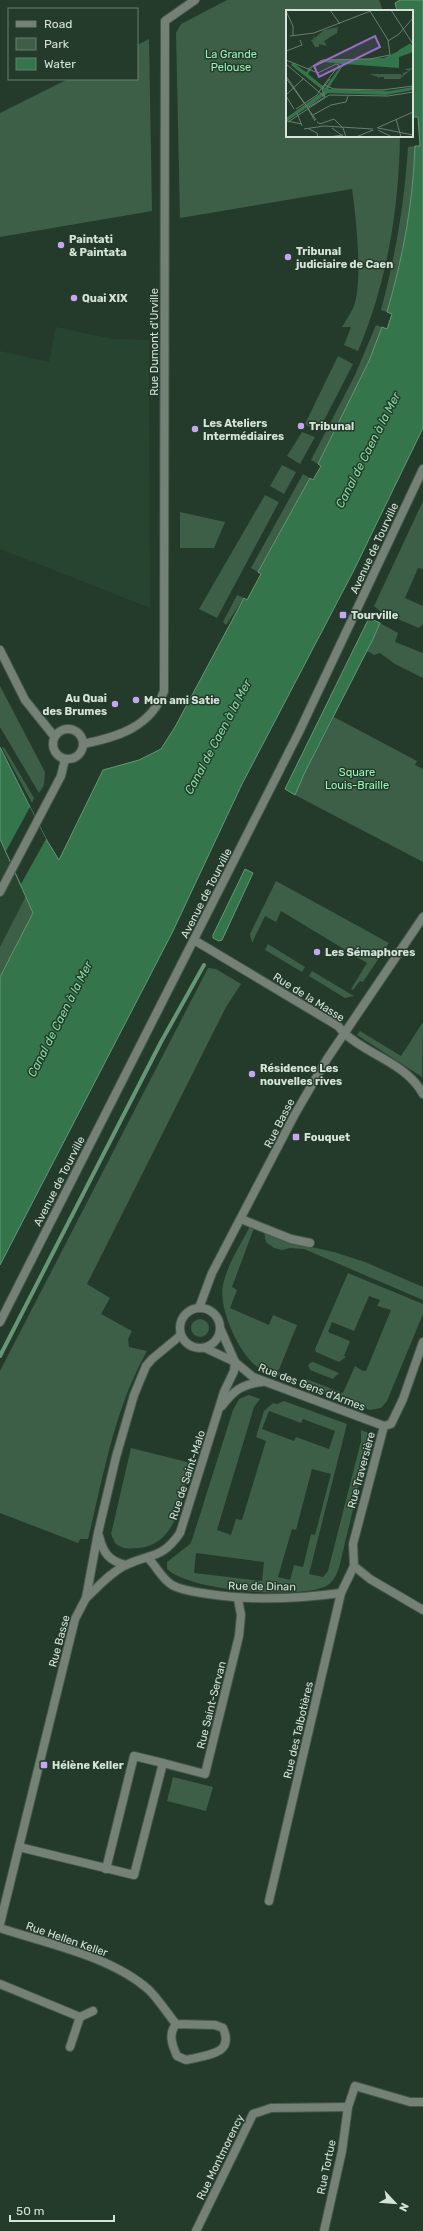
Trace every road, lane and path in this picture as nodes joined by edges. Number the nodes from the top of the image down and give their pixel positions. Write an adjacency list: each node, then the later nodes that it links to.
1 (195, 0): 5 (street, Rue Dumont d'Urville)
2 (423, 469): 9 (street, Avenue de Tourville)
3 (0, 650): 4 (street)
4 (54, 736): 5 (street); 6 (street)
5 (83, 744): 6 (street)
6 (65, 759): 7 (street)
7 (0, 892)
8 (423, 917): 10 (street, Rue Basse)
9 (194, 940): 10 (street, Rue de la Masse); 15 (street, Avenue de Tourville)
10 (344, 1033): 11 (street, Rue de la Masse); 12 (street, Rue Basse)
11 (422, 1090)
12 (241, 1219): 13 (street); 14 (street, Rue Basse)
13 (310, 1243)
14 (199, 1308): 16 (street); 17 (street)
15 (0, 1322)
16 (221, 1330): 19 (street); 20 (street, Rue des Gens d'Armes)
17 (181, 1335): 19 (street); 24 (street, Rue Basse)
18 (423, 1342): 23 (street, Rue Traversière)
19 (205, 1348): 20 (street, Rue des Gens d'Armes)
20 (236, 1362): 21 (street, Rue des Gens d'Armes); 22 (street, Rue de Saint-Malo)
21 (262, 1382): 22 (street, Rue de Saint-Malo); 23 (street, Rue des Gens d'Armes)
22 (220, 1407): 25 (street, Rue de Saint-Malo)
23 (384, 1426): 27 (street, Rue Traversière)
24 (98, 1533): 26 (street); 29 (street, Rue Basse)
25 (148, 1558): 26 (street, Rue de Saint-Malo); 30 (street, Rue de Dinan)
26 (126, 1565): 29 (street, Rue de Saint-Malo)
27 (354, 1566): 28 (street, Rue des Talbotières); 31 (street)
28 (341, 1593): 30 (street, Rue de Dinan); 35 (street, Rue des Talbotières)
29 (86, 1598): 33 (street, Rue Basse)
30 (238, 1599): 32 (street, Rue Saint-Servan)
31 (423, 1610)
32 (163, 1763): 34 (street); 34 (street, Rue Saint-Servan)
33 (19, 1847): 34 (street); 36 (street, Rue Basse)
34 (106, 1869)
35 (269, 1901)
36 (0, 1924)
37 (0, 1928): 41 (street, Rue Hellen Keller)
38 (0, 1984): 40 (street)
39 (93, 2011): 40 (street)
40 (80, 2017): 42 (street)
41 (176, 2024): 41 (street)
42 (70, 2047)
43 (423, 2102): 44 (street, Rue Tortue)
44 (348, 2107): 45 (street, Rue Montmorency); 46 (street, Rue Tortue)
45 (196, 2231)
46 (324, 2231)

